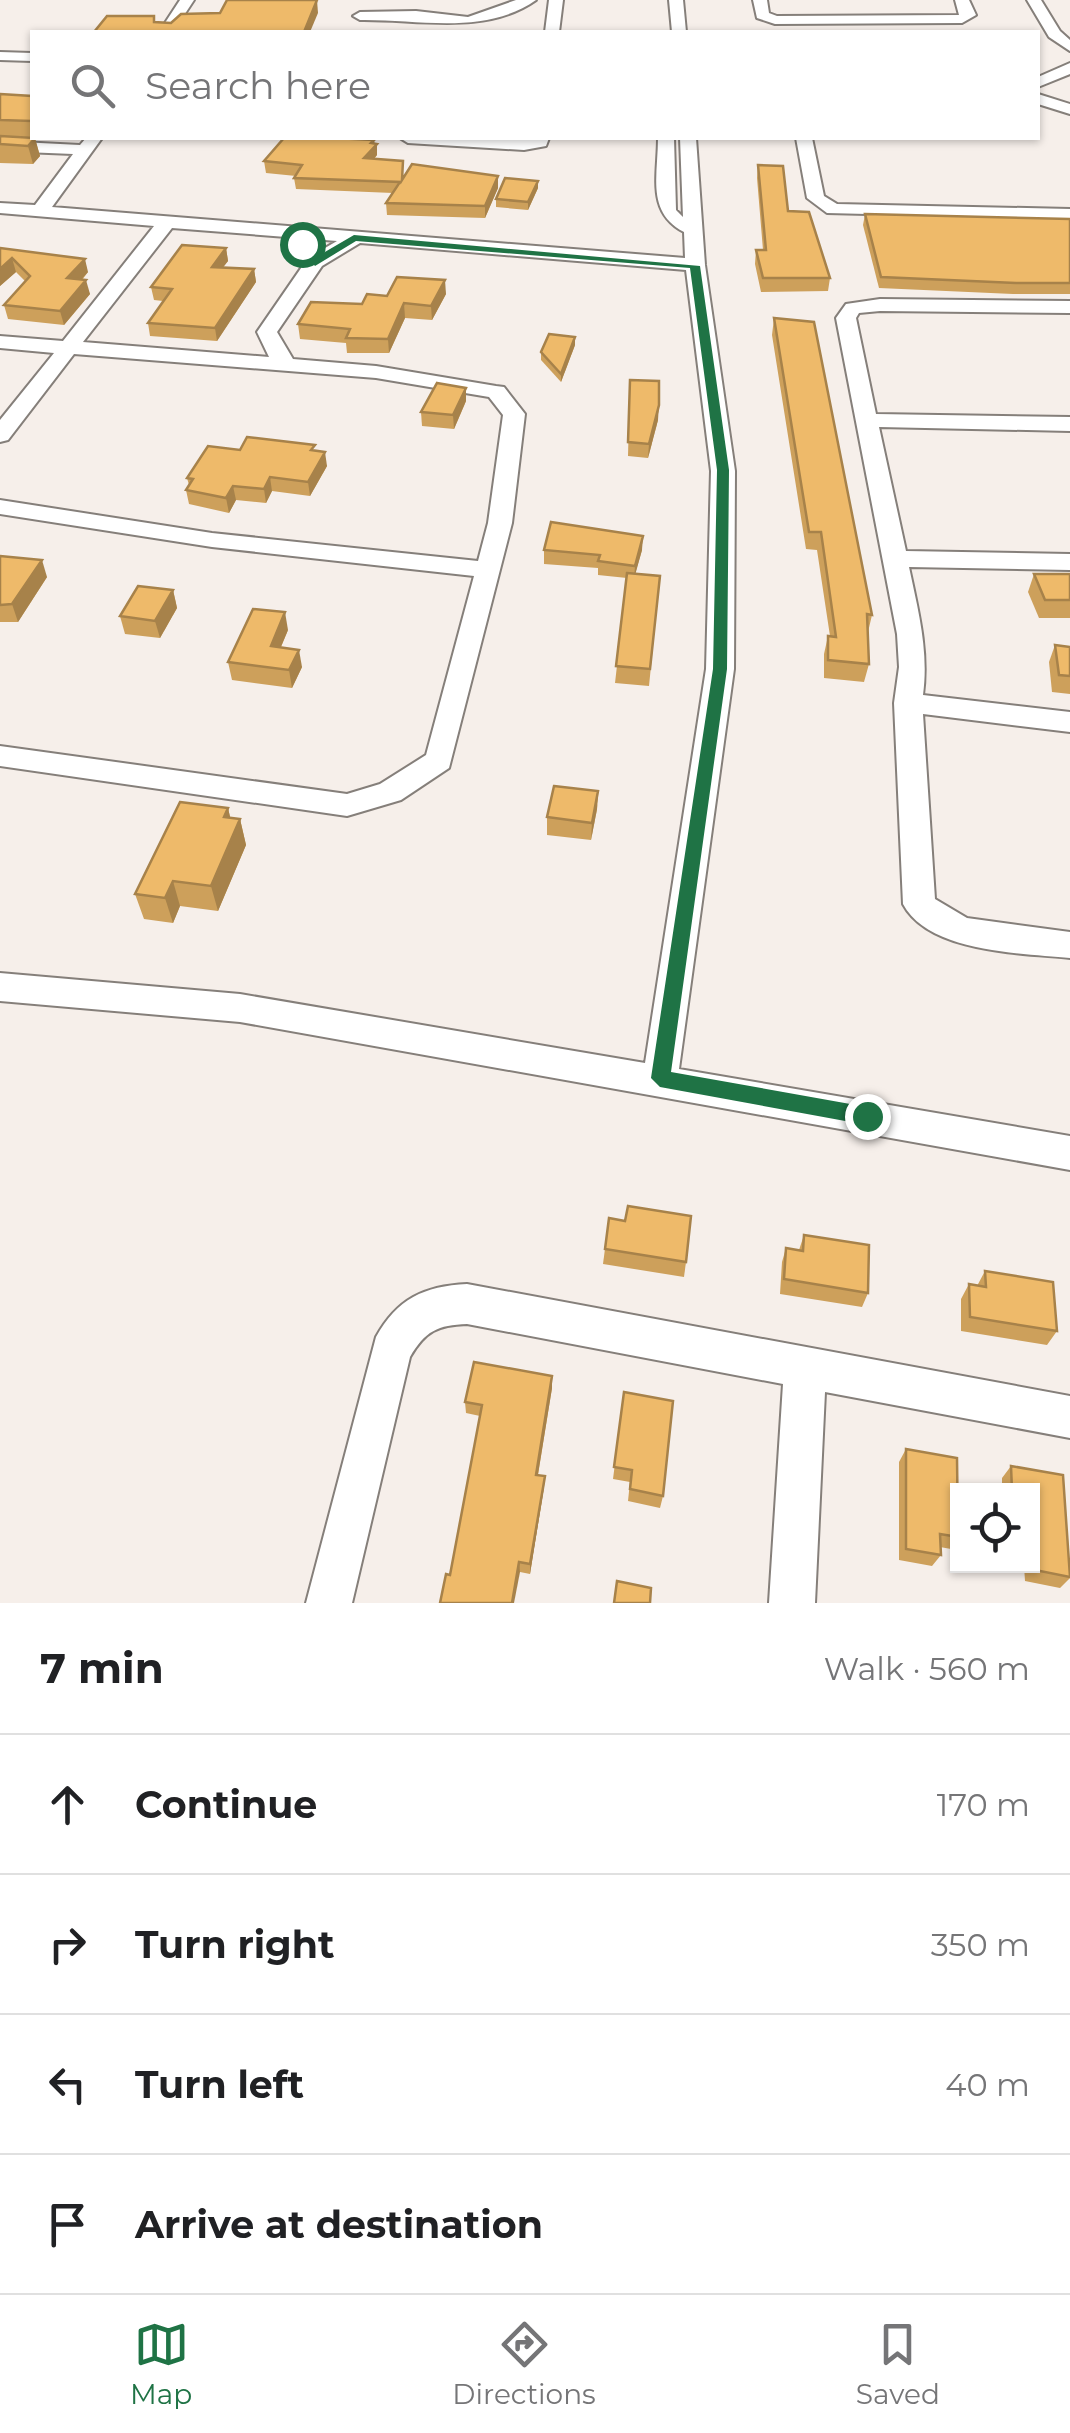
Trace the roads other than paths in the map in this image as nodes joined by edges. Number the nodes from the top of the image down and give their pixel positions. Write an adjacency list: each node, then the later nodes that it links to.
1 (187, 0): 10 (street)
2 (365, 0): 9 (street)
3 (530, 0): 9 (street)
4 (556, 0): 12 (street)
5 (676, 0): 13 (street)
6 (760, 0): 7 (street)
7 (962, 0)
8 (1034, 0): 14 (street)
9 (360, 16): 11 (street)
10 (167, 30)
11 (355, 30)
12 (552, 30)
13 (679, 30)
14 (1070, 47)
15 (0, 56): 16 (street)
16 (30, 67)
17 (1070, 68): 18 (street)
18 (1040, 82)
19 (1040, 100): 20 (street)
20 (1070, 109)
21 (441, 140): 22 (street)
22 (541, 140)
23 (667, 140): 28 (street)
24 (687, 140): 28 (street)
25 (804, 140): 31 (street)
26 (90, 144): 27 (street); 30 (street)
27 (0, 146)
28 (678, 167): 36 (street)
29 (0, 208): 30 (street)
30 (40, 210): 32 (street)
31 (1070, 214)
32 (168, 220): 33 (street); 40 (street)
33 (288, 232): 34 (street); 35 (street)
34 (354, 238): 35 (street); 36 (street)
35 (315, 262): 38 (street)
36 (695, 266): 55 (street)
37 (1070, 307): 43 (street)
38 (268, 332): 41 (street); 42 (street)
39 (0, 342): 40 (street)
40 (71, 348): 41 (street); 45 (street)
41 (214, 360): 42 (street)
42 (286, 364): 49 (street)
43 (864, 420): 44 (street); 47 (street)
44 (1070, 424)
45 (0, 435)
46 (0, 507): 49 (street)
47 (897, 559): 48 (street); 50 (street)
48 (1070, 562)
49 (489, 570): 52 (street)
50 (908, 703): 51 (street); 53 (street)
51 (1070, 722)
52 (0, 756)
53 (1070, 945)
54 (0, 987): 55 (street)
55 (660, 1078): 56 (street)
56 (1070, 1153)
57 (804, 1367): 58 (street); 59 (street); 60 (street)
58 (1070, 1417)
59 (329, 1603)
60 (792, 1603)

